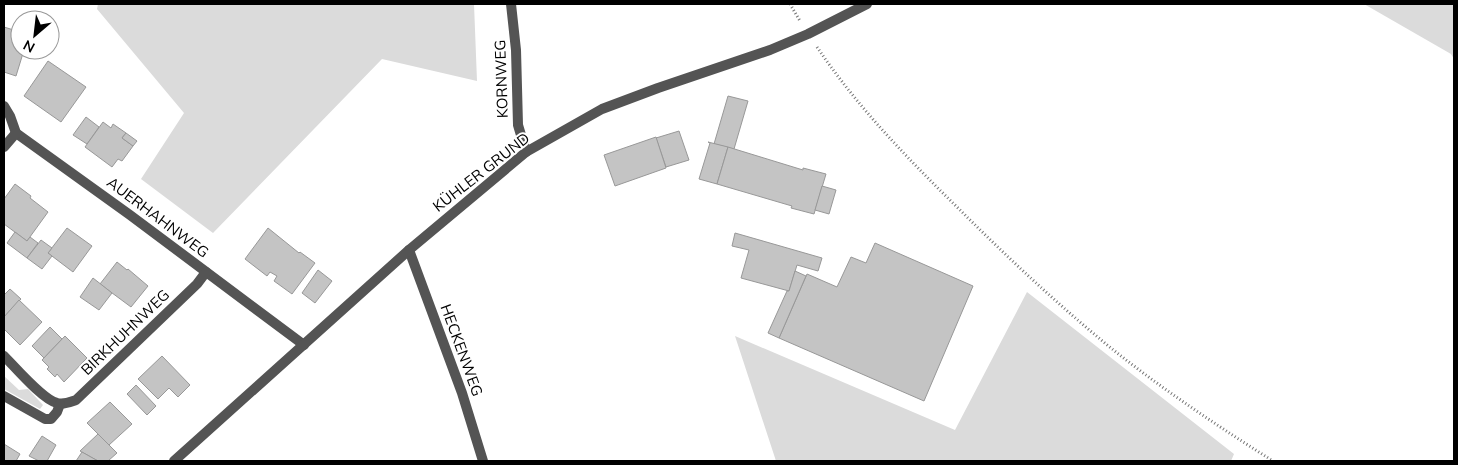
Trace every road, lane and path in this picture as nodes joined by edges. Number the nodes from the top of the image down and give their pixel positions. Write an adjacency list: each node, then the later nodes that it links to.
1 (511, 4): 7 (street, KORNWEG)
2 (867, 4): 3 (street, KÜHLER GRUND)
3 (808, 34): 7 (street, KÜHLER GRUND); 16 (path)
4 (4, 106): 5 (street)
5 (16, 133): 6 (street); 9 (street, AUERHAHNWEG)
6 (4, 147)
7 (526, 152): 8 (street, KÜHLER GRUND)
8 (409, 250): 10 (street, KÜHLER GRUND); 15 (street, HECKENWEG)
9 (206, 272): 10 (street, AUERHAHNWEG); 13 (street, BIRKHUHNWEG)
10 (304, 345): 14 (street, KÜHLER GRUND)
11 (4, 356): 13 (street)
12 (4, 396): 13 (street, BIRKHUHNWEG)
13 (60, 404)
14 (174, 461)
15 (483, 461)
16 (1274, 461)

